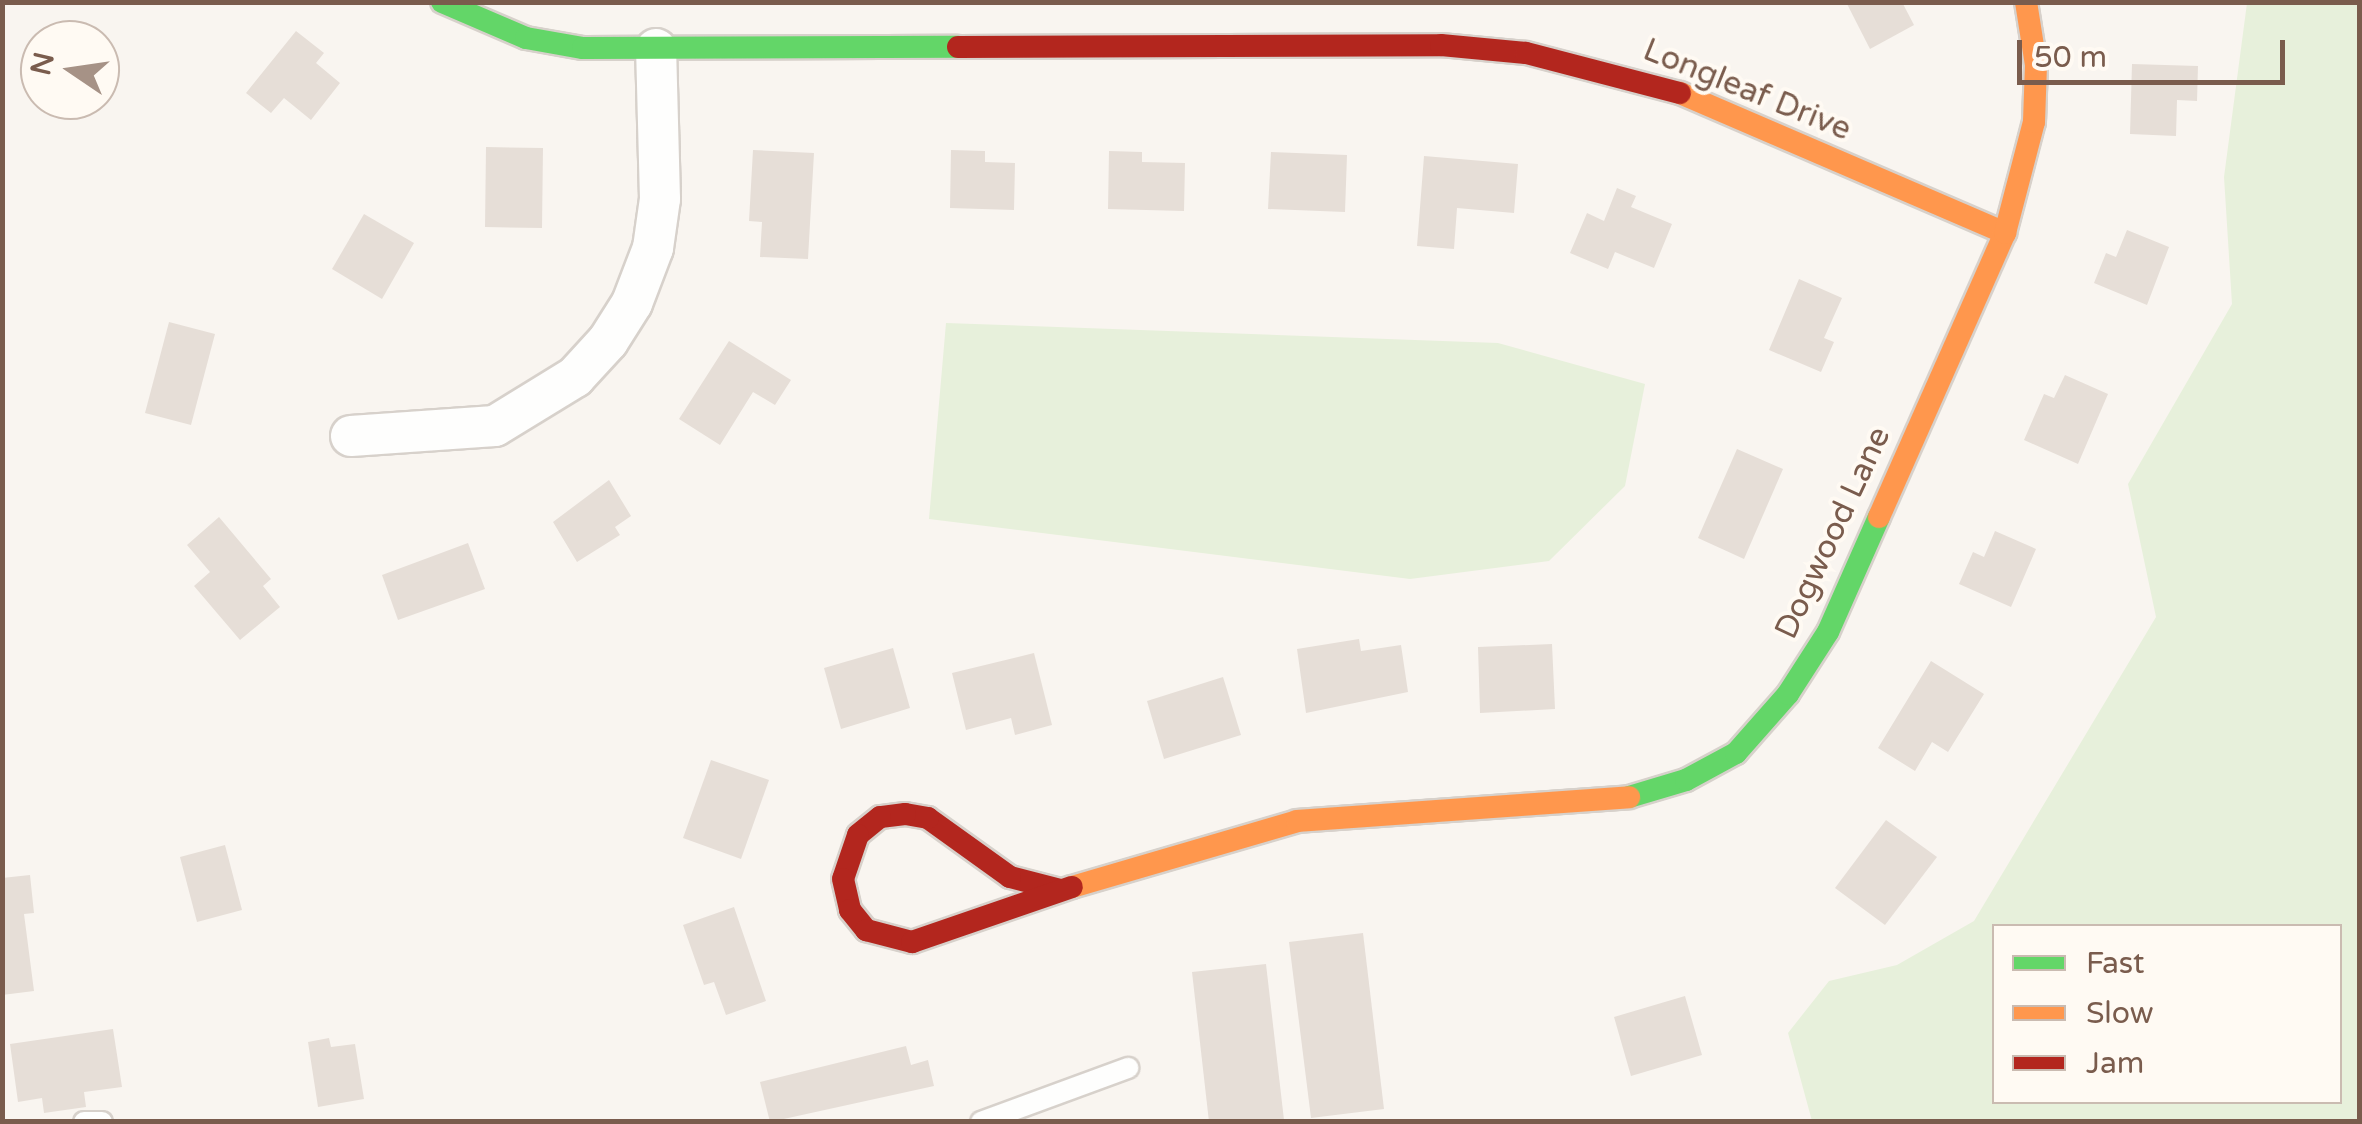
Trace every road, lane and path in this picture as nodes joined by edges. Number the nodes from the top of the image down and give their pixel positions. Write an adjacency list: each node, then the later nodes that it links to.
1 (442, 2): 3 (street, Longleaf Drive)
2 (2026, 2): 4 (street, Dogwood Lane)
3 (656, 50): 4 (street, Longleaf Drive); 5 (street)
4 (2005, 233): 6 (street, Dogwood Lane)
5 (352, 436)
6 (1060, 890): 6 (street, Dogwood Lane)
7 (1128, 1068): 10 (lane)
8 (84, 1122): 9 (lane)
9 (102, 1122)
10 (981, 1122)

